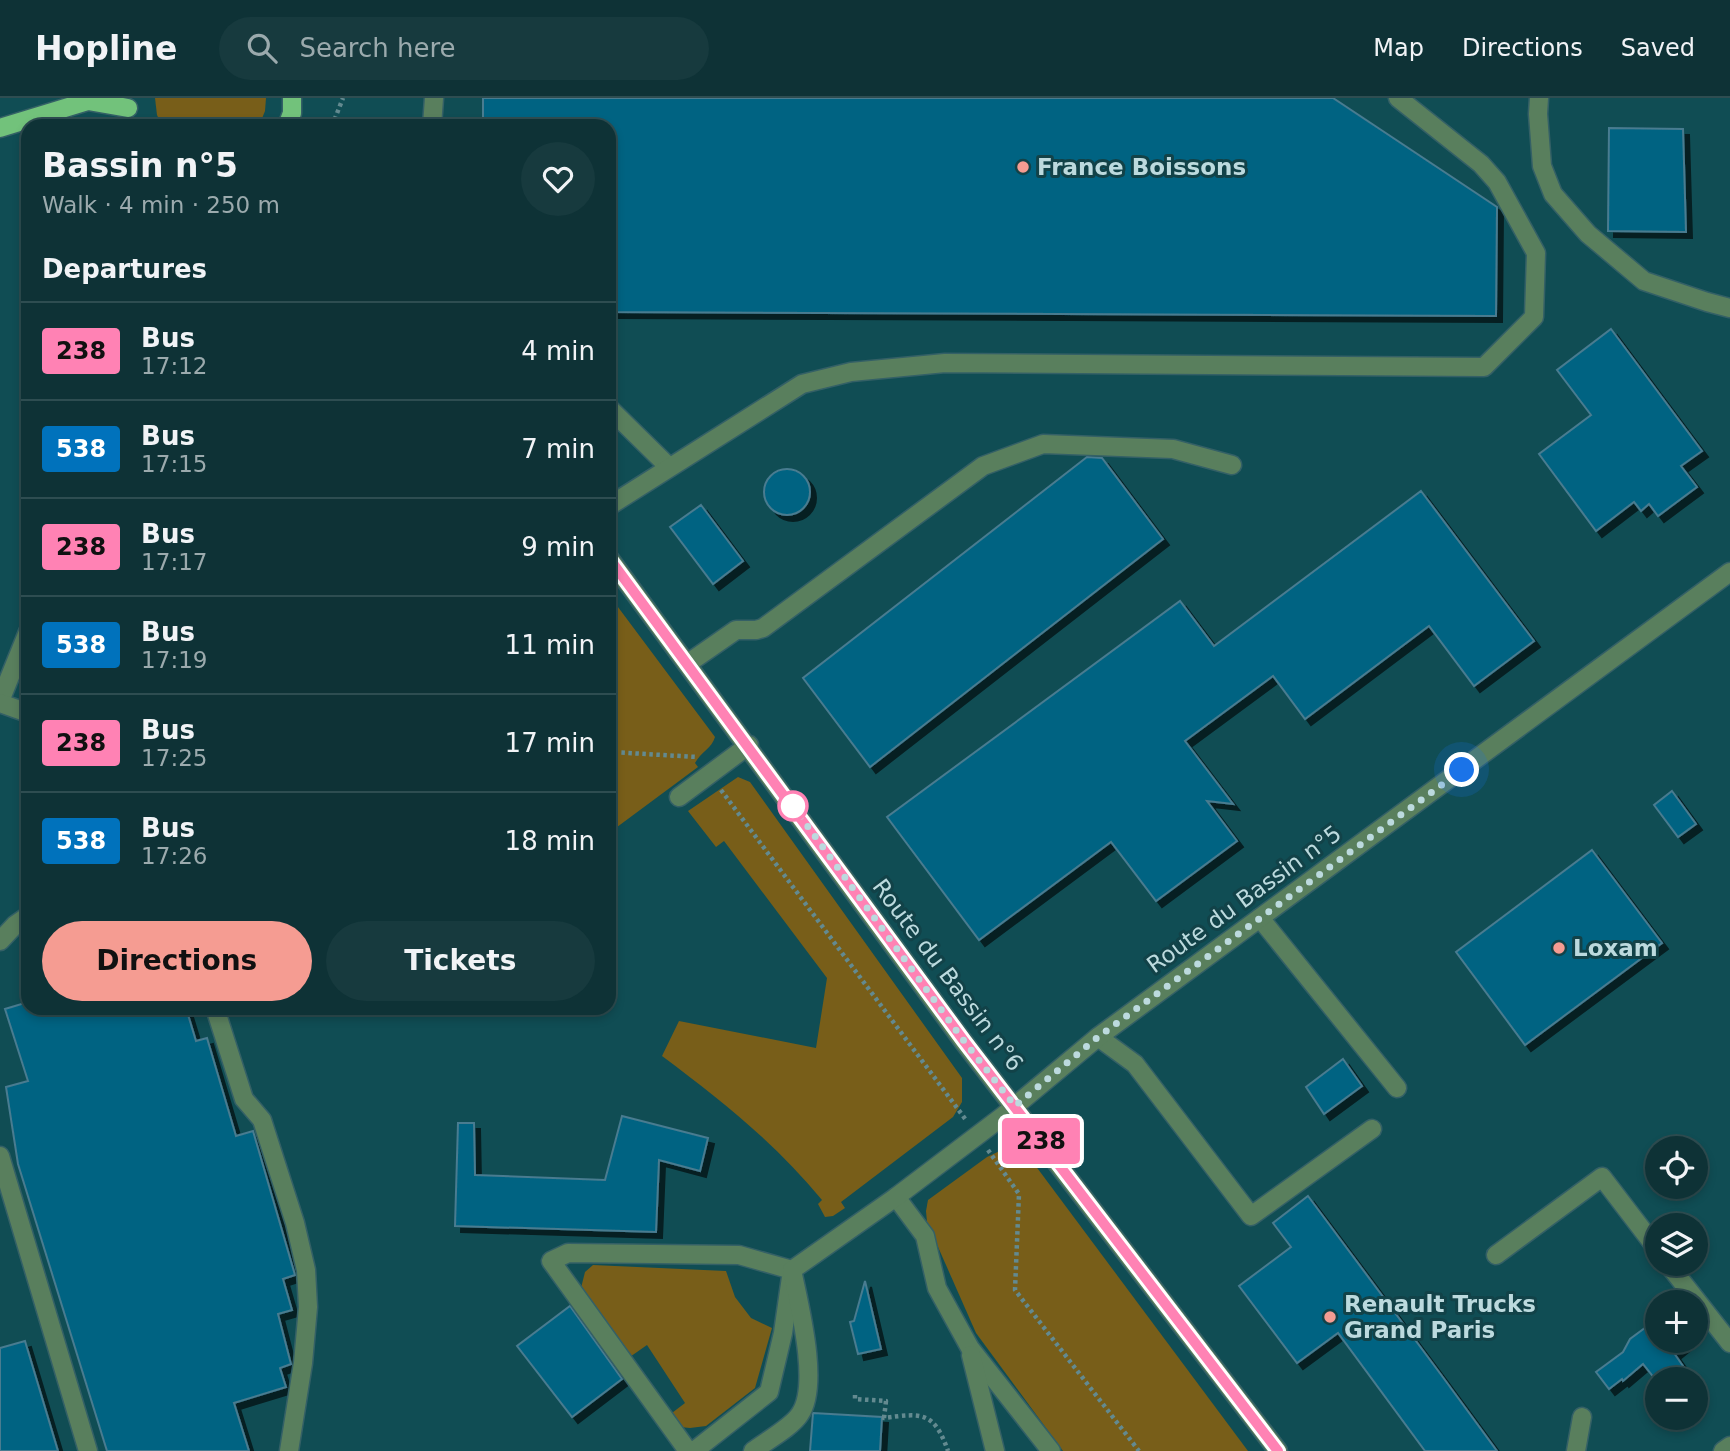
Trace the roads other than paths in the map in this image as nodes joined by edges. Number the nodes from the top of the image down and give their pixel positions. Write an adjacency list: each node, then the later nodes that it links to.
1 (292, 98): 7 (main road)
2 (434, 98): 8 (street)
3 (1398, 98): 14 (street)
4 (1539, 98): 11 (street)
5 (129, 103): 6 (main road)
6 (28, 119)
7 (290, 119)
8 (432, 119)
9 (21, 121): 10 (main road)
10 (0, 128)
11 (1730, 308)
12 (616, 415): 14 (street)
13 (1232, 465): 19 (street)
14 (669, 467): 15 (street)
15 (616, 501)
16 (616, 568): 19 (street, Route du Bassin n°6)
17 (1730, 572): 24 (street, Route du Bassin n°5)
18 (21, 650): 20 (street)
19 (687, 664): 22 (street, Route du Bassin n°6)
20 (0, 702): 21 (street)
21 (21, 710)
22 (748, 745): 23 (street); 30 (street, Route du Bassin n°6)
23 (679, 797)
24 (1260, 918): 28 (street, Route du Bassin n°5); 29 (street)
25 (21, 921): 26 (street)
26 (0, 941)
27 (217, 1015): 43 (street)
28 (1098, 1037): 30 (street, Route du Bassin n°5); 31 (street)
29 (1397, 1088)
30 (1015, 1106): 33 (street, Route du Bassin n°5); 49 (street, Route du Bassin n°6)
31 (1372, 1129)
32 (0, 1156): 42 (street)
33 (897, 1197): 36 (street, Route du Bassin n°5); 39 (street)
34 (1645, 1234): 35 (street)
35 (1496, 1255)
36 (792, 1270): 44 (street); 45 (street); 46 (street)
37 (1677, 1276): 38 (street)
38 (1730, 1343)
39 (970, 1348): 47 (street); 48 (street)
40 (1582, 1417): 50 (street)
41 (1730, 1446): 51 (street)
42 (88, 1451)
43 (289, 1451)
44 (688, 1451)
45 (694, 1451)
46 (753, 1451)
47 (995, 1451)
48 (1051, 1451)
49 (1278, 1451)
50 (1576, 1451)
51 (1723, 1451)

